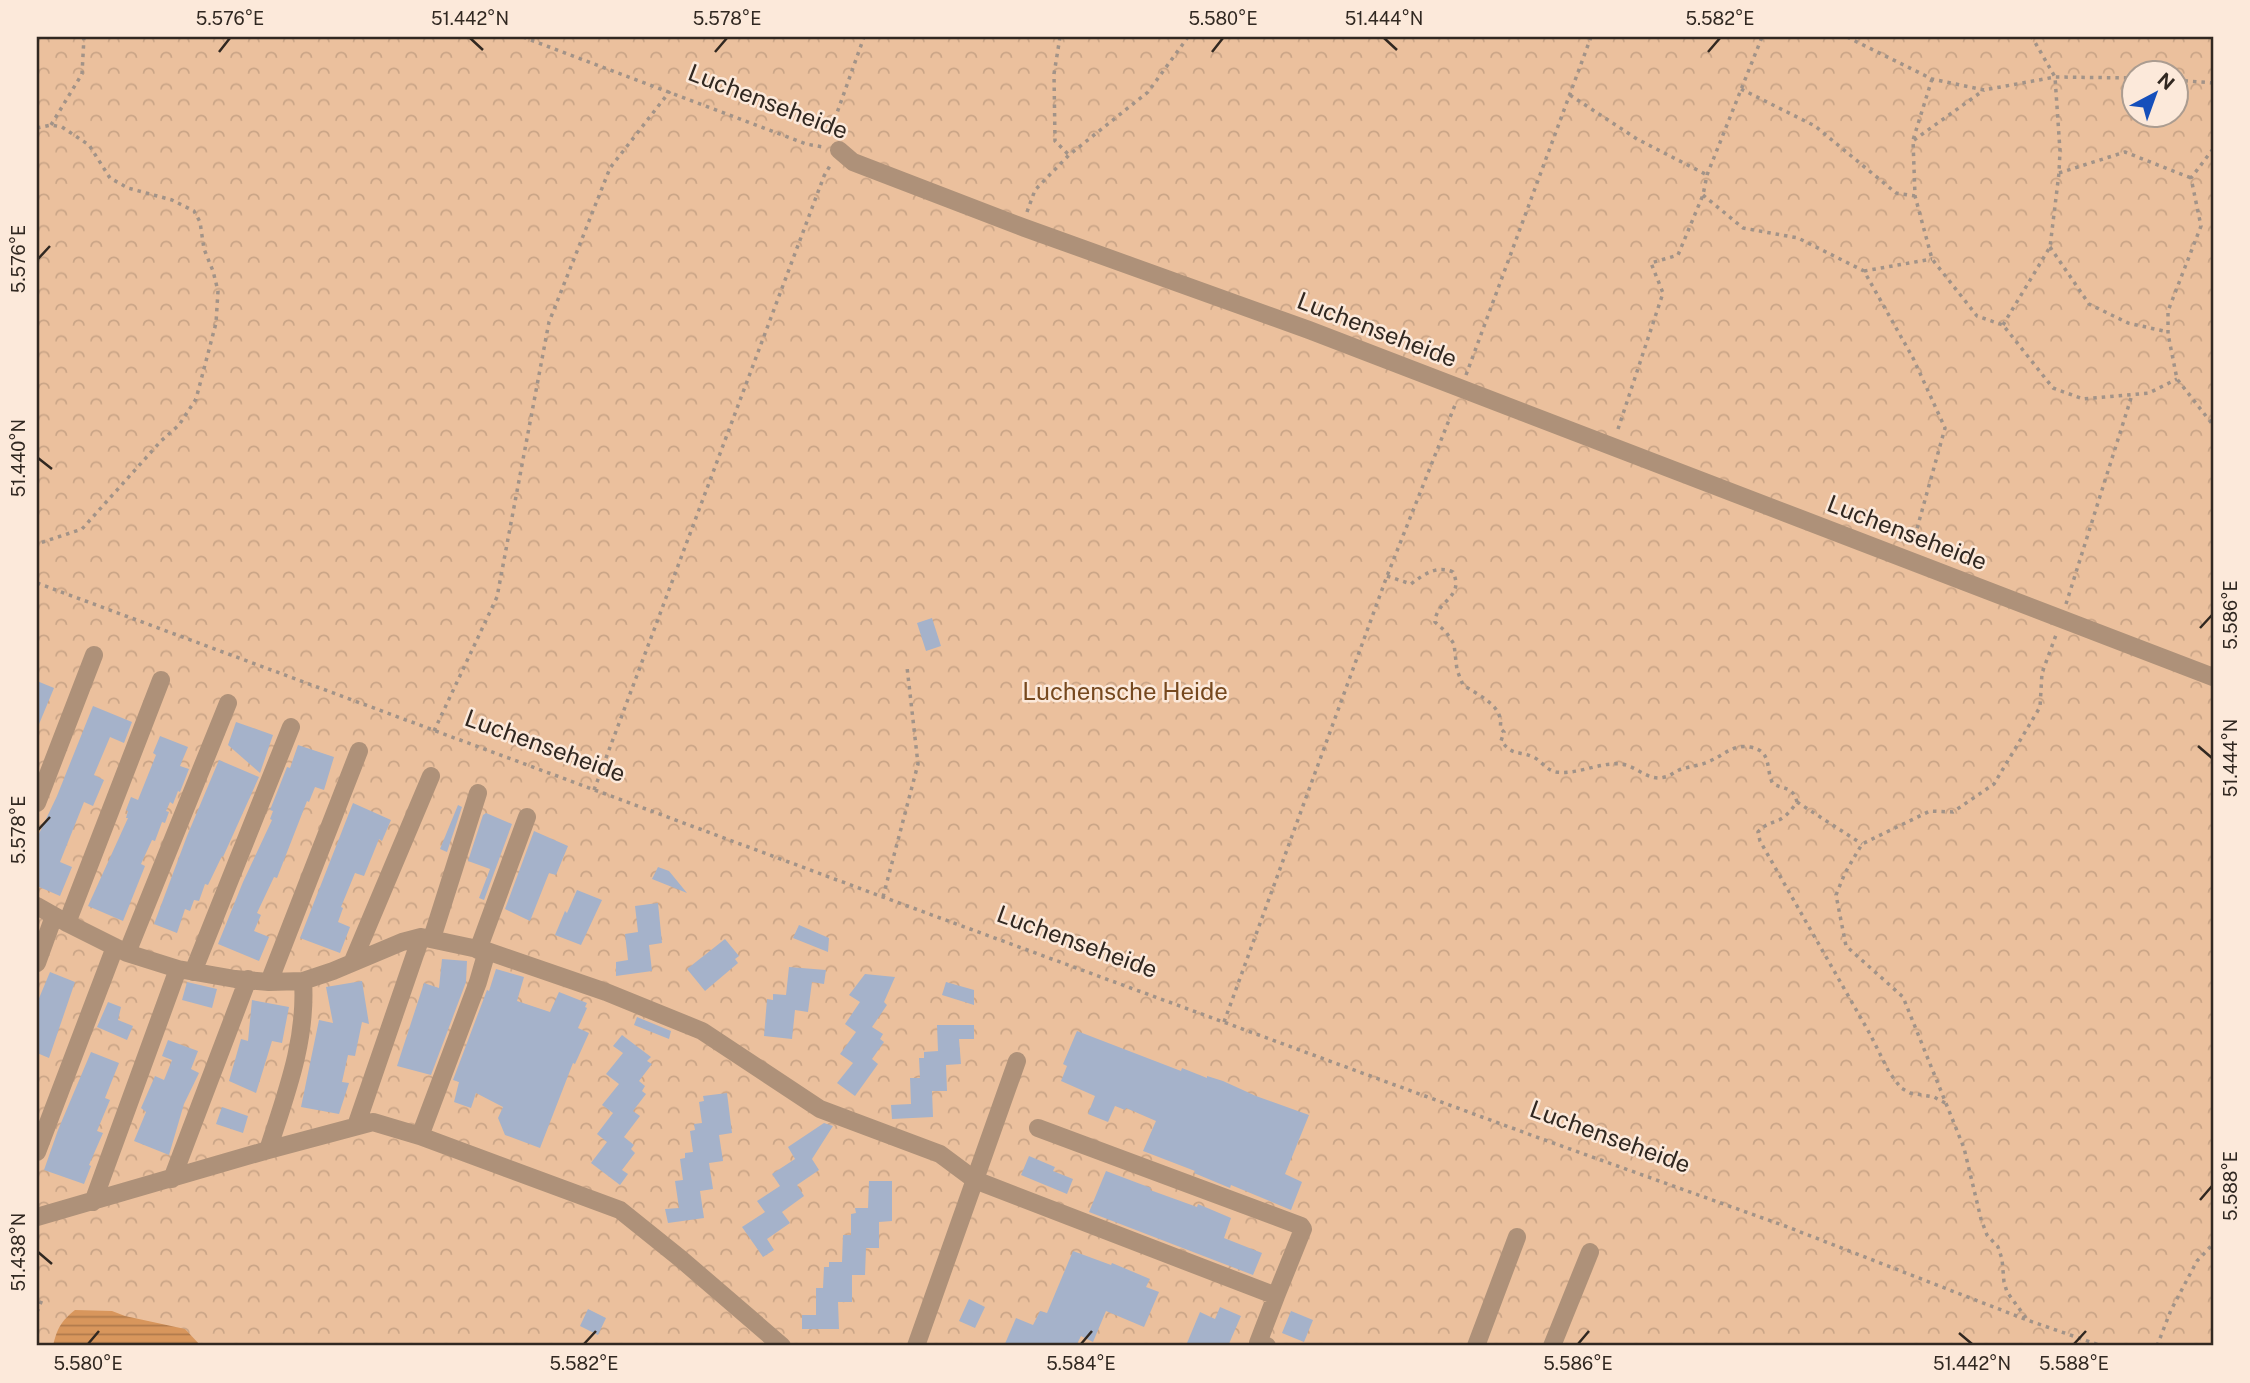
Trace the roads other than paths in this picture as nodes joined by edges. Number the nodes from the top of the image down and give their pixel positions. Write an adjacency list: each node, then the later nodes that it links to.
1 (839, 150): 3 (street, Luchenseheide)
2 (94, 655): 10 (street)
3 (2213, 677)
4 (161, 680): 13 (street)
5 (228, 703): 15 (street)
6 (290, 727): 19 (street)
7 (359, 751): 22 (street)
8 (431, 776): 17 (street)
9 (478, 793): 14 (street)
10 (37, 803)
11 (527, 817): 16 (street)
12 (37, 906): 13 (street)
13 (60, 920): 15 (street); 18 (street)
14 (427, 937): 16 (street); 17 (street); 24 (street)
15 (121, 950): 19 (street); 28 (street)
16 (482, 951): 26 (street); 30 (street)
17 (353, 961): 21 (street)
18 (37, 964)
19 (185, 971): 20 (street); 31 (street)
20 (248, 979): 22 (street); 29 (street)
21 (303, 981): 22 (street); 27 (street)
22 (269, 982)
23 (1017, 1061): 30 (street)
24 (356, 1126): 26 (street); 27 (street)
25 (1038, 1128): 35 (street)
26 (420, 1136): 37 (street)
27 (268, 1150): 29 (street)
28 (37, 1152)
29 (172, 1179): 31 (street)
30 (975, 1180): 35 (street); 38 (street)
31 (93, 1202): 32 (street)
32 (37, 1217)
33 (1517, 1237): 39 (street)
34 (1590, 1251): 40 (street)
35 (1276, 1296): 36 (street)
36 (1261, 1345)
37 (782, 1346)
38 (916, 1346)
39 (1476, 1346)
40 (1552, 1346)

